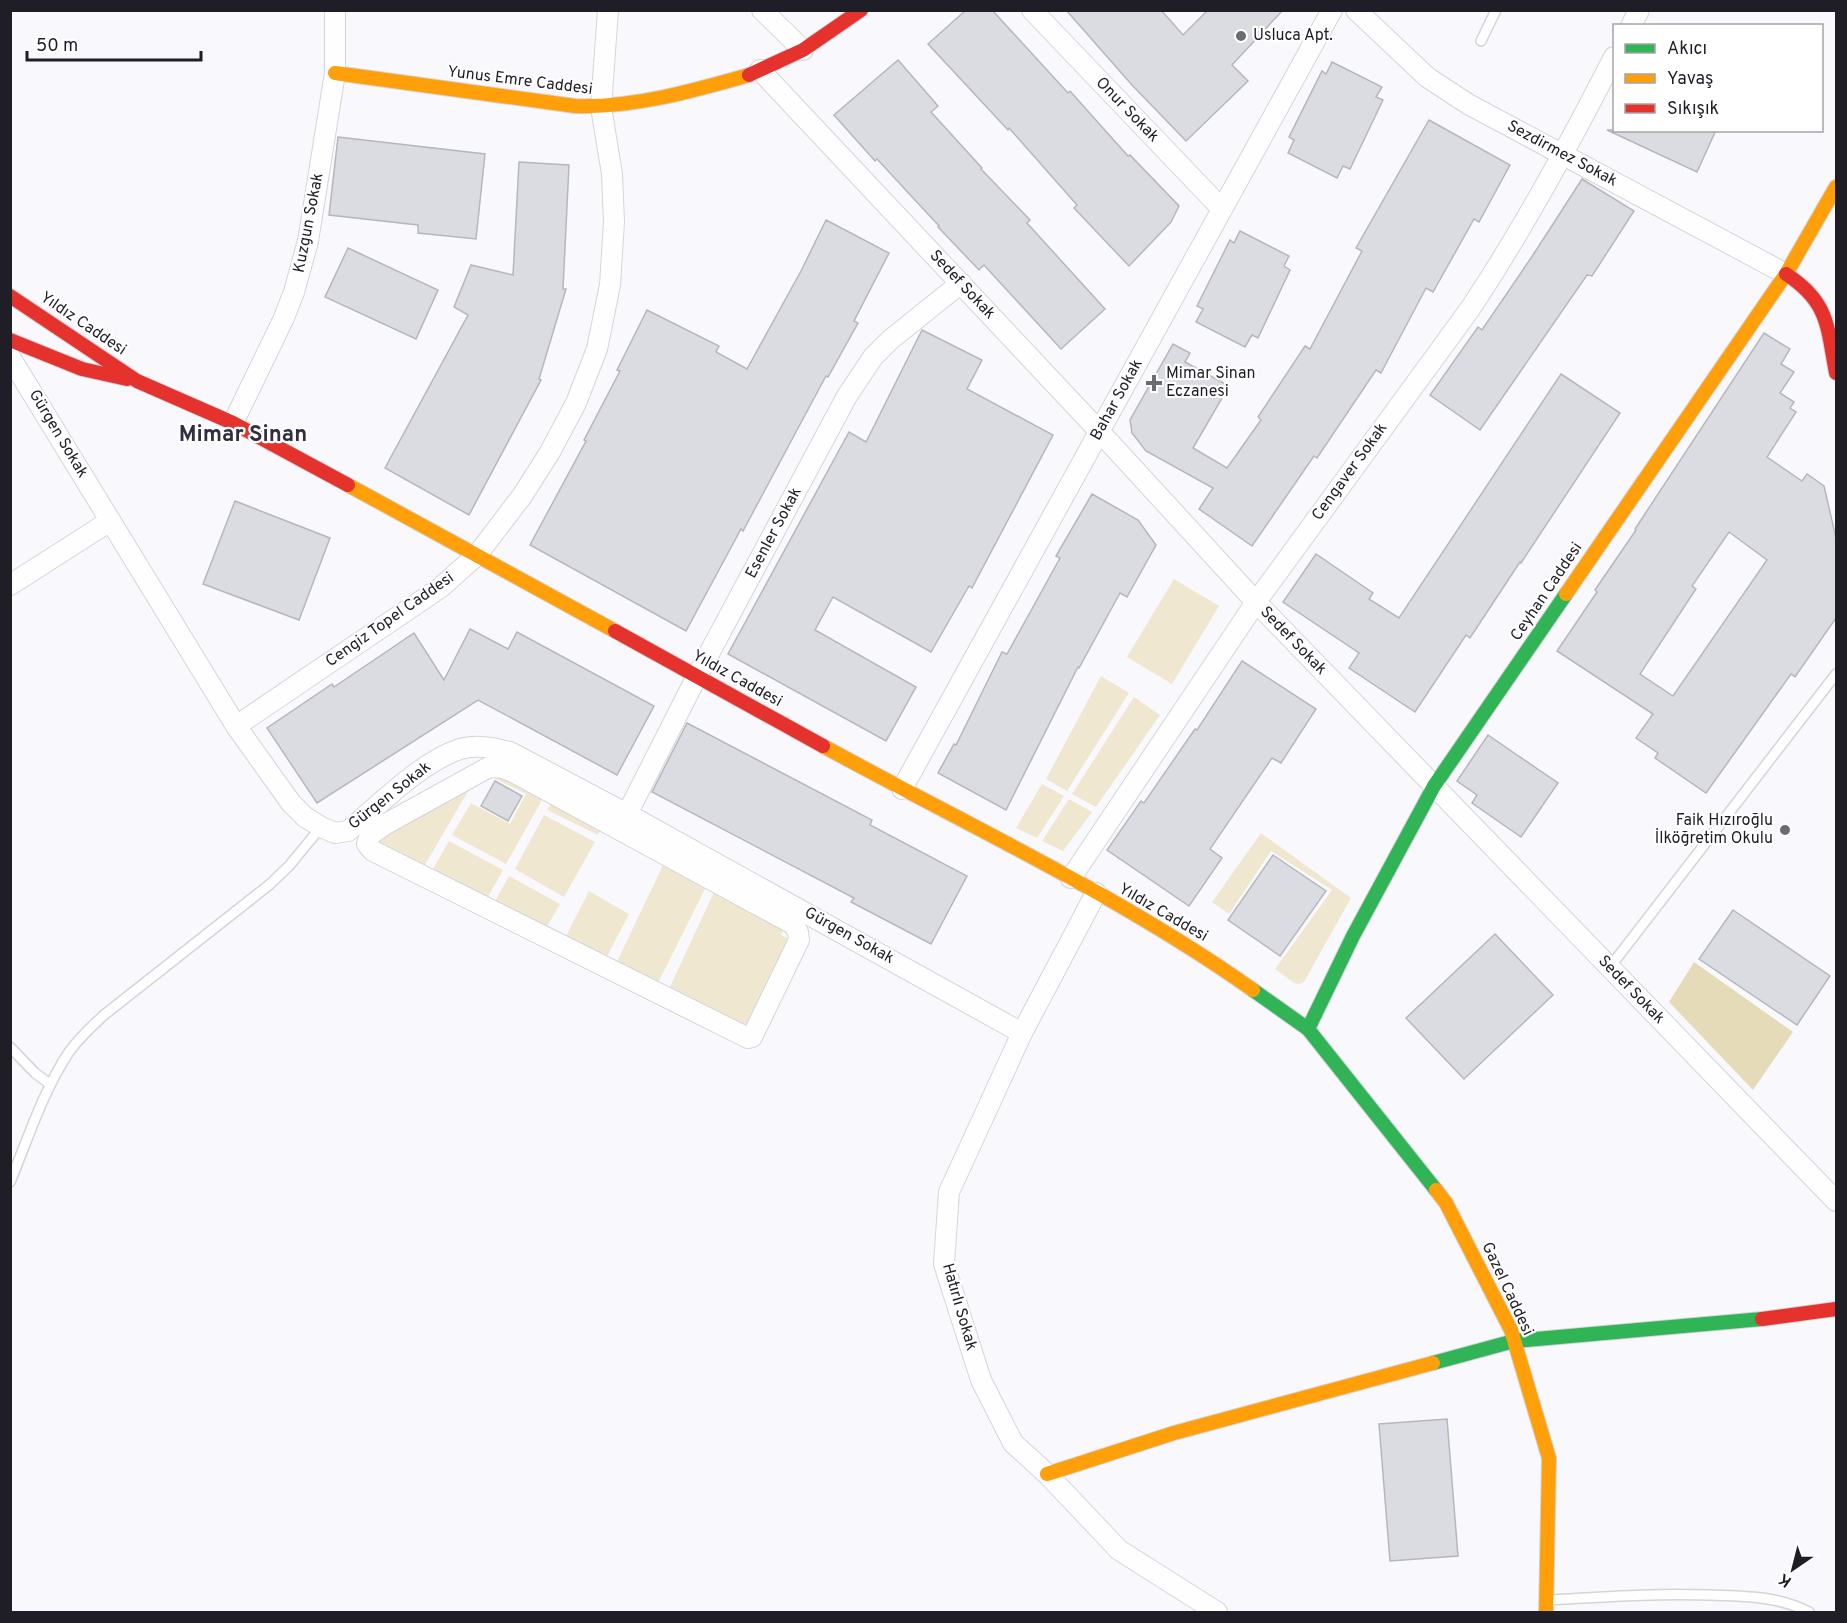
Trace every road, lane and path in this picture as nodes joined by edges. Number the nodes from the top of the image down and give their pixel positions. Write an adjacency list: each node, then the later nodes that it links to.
1 (335, 10): 15 (street, Kuzgun Sokak)
2 (608, 10): 16 (street, Cengiz Topel Caddesi)
3 (762, 10): 12 (street)
4 (861, 10): 12 (street, Yunus Emre Caddesi)
5 (1032, 10): 19 (street, Onur Sokak)
6 (1332, 10): 19 (street, Bahar Sokak)
7 (1356, 10): 17 (street, Sezdirmez Sokak)
8 (1496, 10): 11 (lane)
9 (1639, 10): 10 (street)
10 (1632, 24)
11 (1481, 41)
12 (803, 50): 14 (street, Yunus Emre Caddesi)
13 (1613, 59): 17 (street, Cengaver Sokak)
14 (760, 70): 16 (street, Yunus Emre Caddesi); 21 (street, Sedef Sokak)
15 (334, 73): 16 (street, Yunus Emre Caddesi); 27 (street, Kuzgun Sokak)
16 (602, 107): 30 (street, Cengiz Topel Caddesi)
17 (1563, 155): 20 (street, Sezdirmez Sokak); 32 (street, Cengaver Sokak)
18 (1836, 188): 20 (street, Ceyhan Caddesi)
19 (1222, 209): 28 (street, Bahar Sokak)
20 (1786, 274): 25 (street); 36 (street, Ceyhan Caddesi)
21 (961, 283): 28 (street, Sedef Sokak); 34 (street, Esenler Sokak)
22 (10, 296): 26 (street, Yıldız Caddesi)
23 (10, 340): 26 (street, Yıldız Caddesi)
24 (10, 357): 29 (street, Gürgen Sokak)
25 (1836, 373)
26 (137, 381): 27 (street, Yıldız Caddesi)
27 (233, 423): 30 (street, Yıldız Caddesi)
28 (1099, 431): 32 (street, Sedef Sokak); 37 (street, Bahar Sokak)
29 (110, 521): 31 (street); 35 (street, Gürgen Sokak)
30 (477, 555): 34 (street, Yıldız Caddesi); 35 (street, Cengiz Topel Caddesi)
31 (10, 585)
32 (1256, 602): 36 (street, Sedef Sokak); 40 (street, Cengaver Sokak)
33 (1836, 674): 42 (lane)
34 (697, 676): 37 (street, Yıldız Caddesi); 38 (street, Esenler Sokak)
35 (237, 726): 39 (street, Gürgen Sokak)
36 (1434, 786): 42 (street, Sedef Sokak); 43 (street, Ceyhan Caddesi)
37 (902, 789): 40 (street, Yıldız Caddesi)
38 (624, 822): 38 (street); 39 (street, Gürgen Sokak); 44 (street, Gürgen Sokak)
39 (321, 827): 46 (lane)
40 (1071, 878): 41 (street, Yıldız Caddesi)
41 (1096, 893): 43 (street, Yıldız Caddesi); 44 (street, Hatırlı Sokak)
42 (1610, 967): 48 (street, Sedef Sokak)
43 (1308, 1029): 50 (street, Gazel Caddesi)
44 (1022, 1033): 51 (street, Hatırlı Sokak)
45 (10, 1047): 46 (lane)
46 (50, 1084): 47 (lane)
47 (10, 1182)
48 (1836, 1202)
49 (1836, 1309): 50 (street)
50 (1514, 1341): 51 (street); 52 (street, Gazel Caddesi)
51 (1047, 1474): 53 (street, Hatırlı Sokak)
52 (1546, 1606): 54 (lane)
53 (1217, 1612)
54 (1809, 1612)

